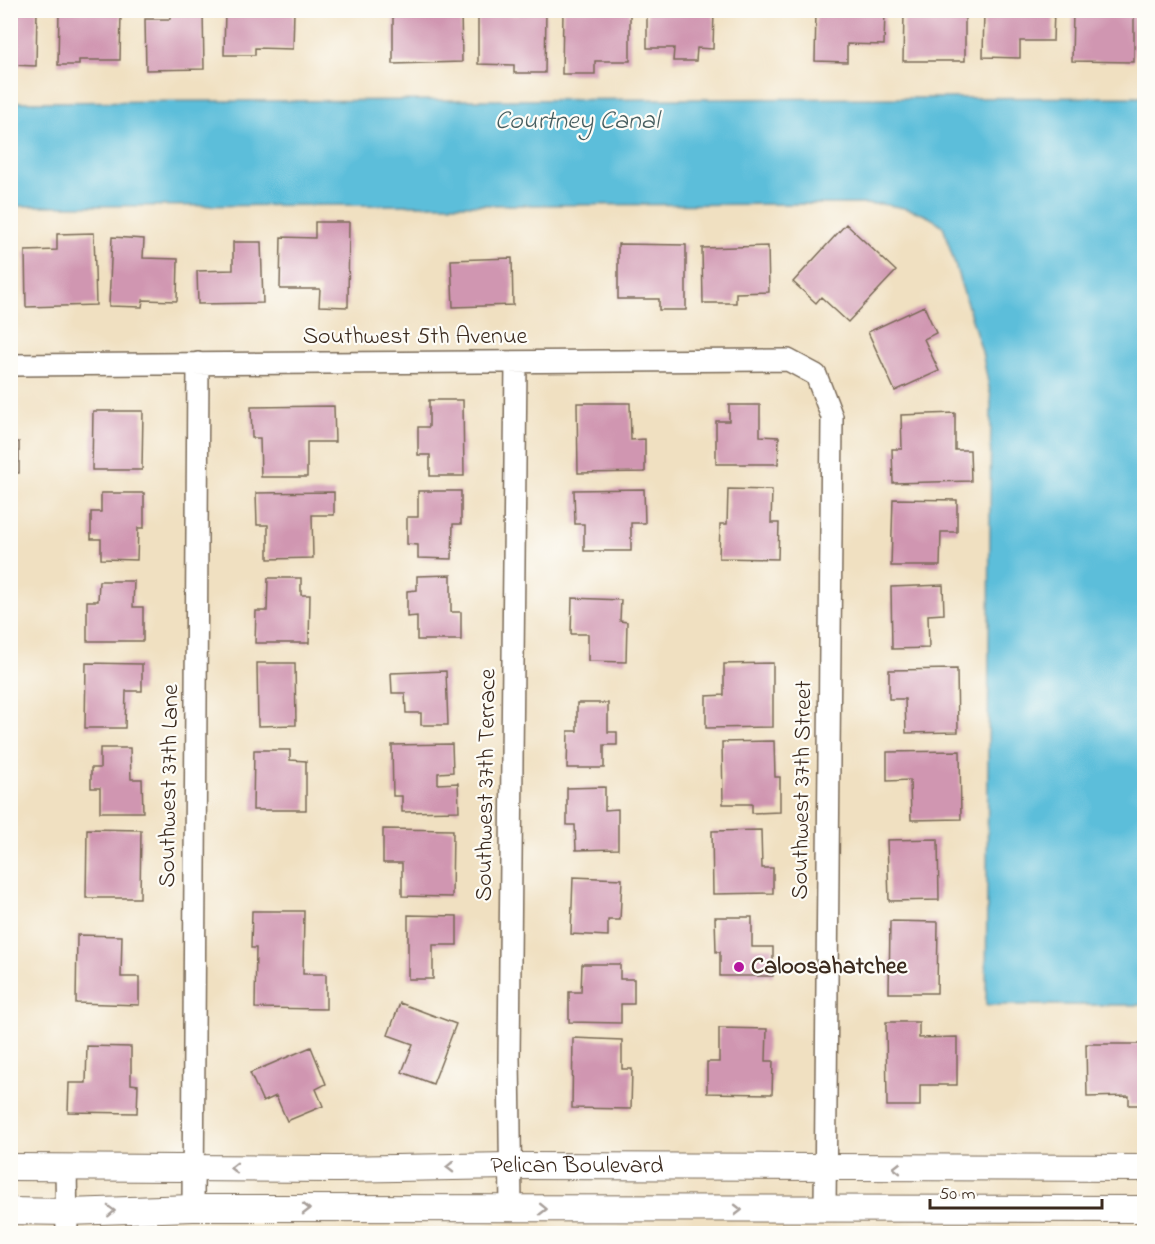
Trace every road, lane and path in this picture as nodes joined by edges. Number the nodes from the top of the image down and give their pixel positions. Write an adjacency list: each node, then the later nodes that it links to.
1 (516, 362): 2 (street, Southwest 5th Avenue); 4 (street, Southwest 5th Avenue); 5 (street, Southwest 37th Terrace)
2 (198, 363): 3 (street, Southwest 5th Avenue); 8 (street, Southwest 37th Lane)
3 (10, 365)
4 (816, 375): 9 (street, Southwest 37th Street)
5 (510, 1166): 8 (street, Pelican Boulevard, one-way to 8); 9 (street, Pelican Boulevard); 12 (street, Southwest 37th Terrace)
6 (10, 1167): 7 (street, Pelican Boulevard)
7 (66, 1167): 8 (street, Pelican Boulevard); 16 (street)
8 (192, 1168): 11 (street, Southwest 37th Lane)
9 (825, 1168): 10 (street, Pelican Boulevard, one-way to 9); 13 (street, Southwest 37th Street)
10 (1144, 1168)
11 (193, 1208): 12 (street, Pelican Boulevard, one-way to 12); 16 (street, Pelican Boulevard, one-way to 11)
12 (511, 1208): 13 (street, Pelican Boulevard, one-way to 13)
13 (825, 1209): 14 (street, Pelican Boulevard)
14 (1144, 1209)
15 (10, 1211): 16 (street, Pelican Boulevard)
16 (67, 1223)

